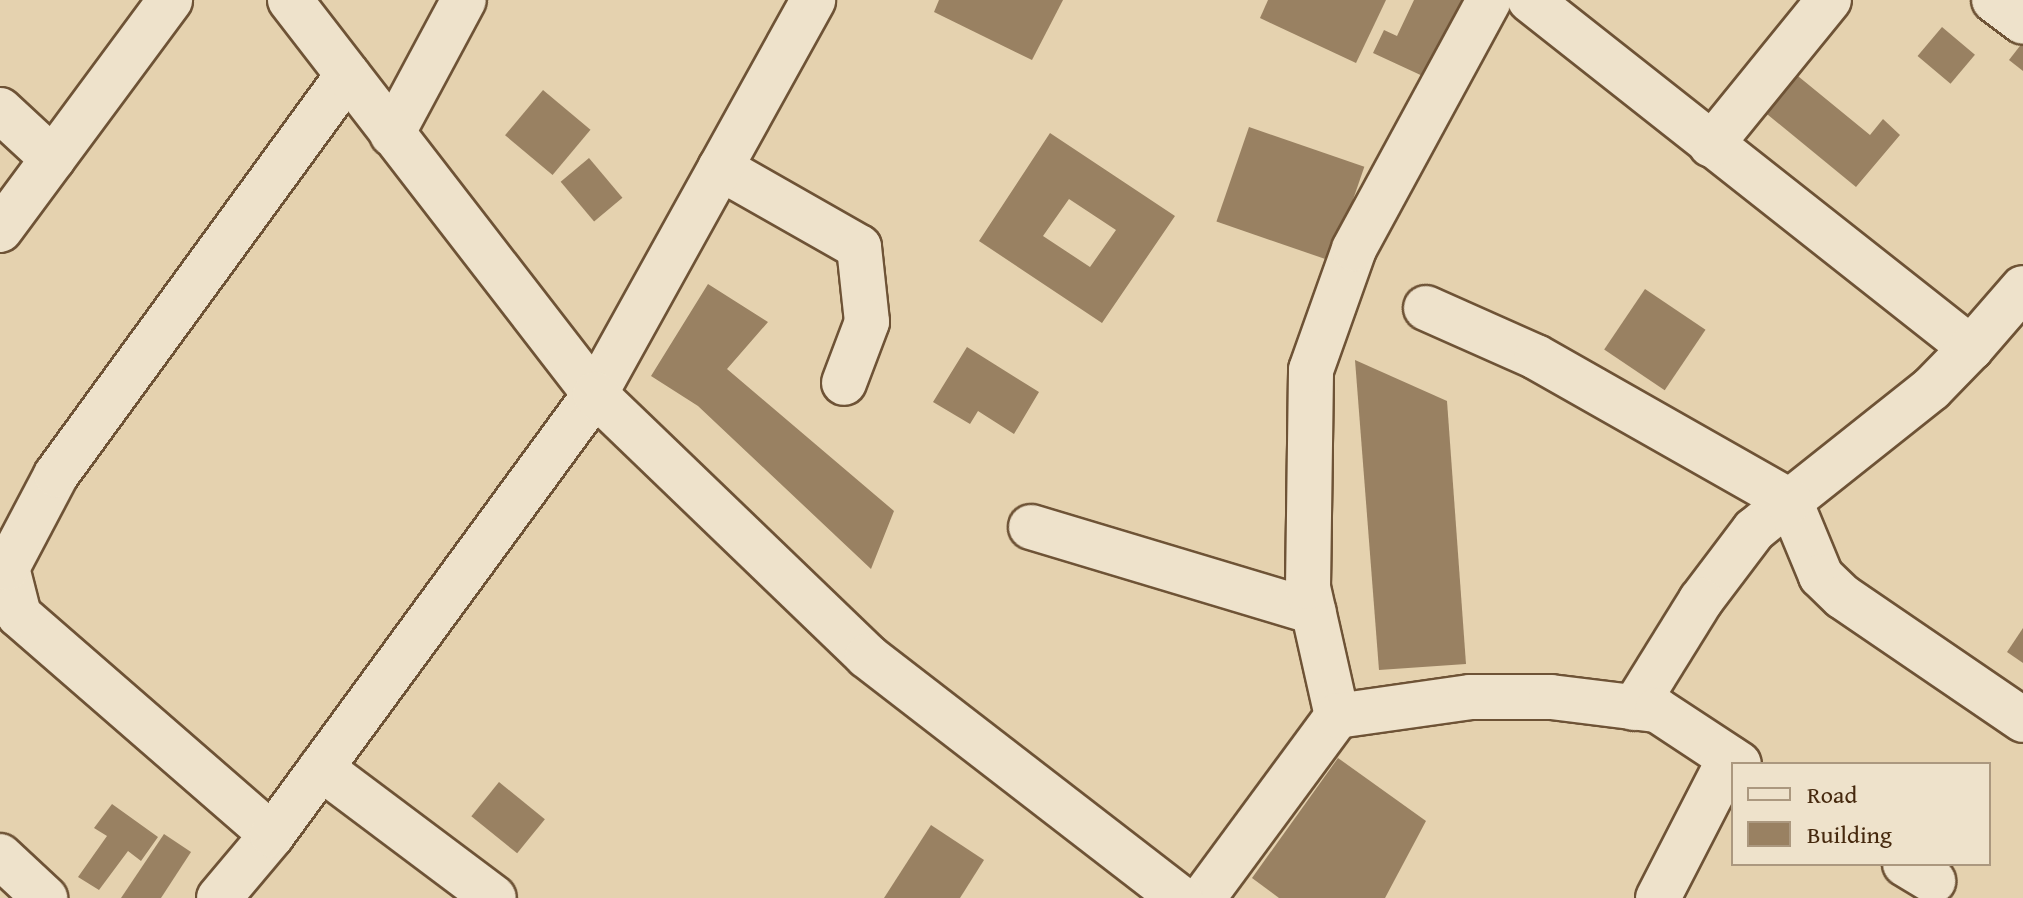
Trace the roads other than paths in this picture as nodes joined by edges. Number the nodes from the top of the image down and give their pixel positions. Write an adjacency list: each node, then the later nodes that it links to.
1 (170, 0): 14 (street)
2 (290, 0): 10 (street)
3 (464, 0): 12 (street)
4 (813, 0): 15 (street)
5 (1489, 0): 25 (street)
6 (1530, 0): 13 (street)
7 (1829, 0): 13 (street)
8 (1994, 0): 9 (street)
9 (2023, 22)
10 (348, 75): 12 (street); 24 (street)
11 (0, 110): 14 (street)
12 (392, 134): 21 (street)
13 (1711, 145): 19 (street)
14 (53, 159): 16 (street)
15 (720, 168): 20 (street); 21 (street)
16 (0, 230)
17 (2023, 288): 19 (street)
18 (1426, 308): 22 (street)
19 (1971, 348): 22 (street)
20 (844, 383)
21 (595, 394): 31 (street); 37 (street)
22 (1790, 501): 26 (street); 28 (street)
23 (1031, 527): 25 (street)
24 (3, 572): 32 (street)
25 (1314, 612): 27 (street)
26 (1634, 708): 27 (street); 29 (street)
27 (1337, 716): 38 (street)
28 (2023, 720)
29 (1734, 761)
30 (1731, 766): 39 (street)
31 (321, 768): 32 (street); 36 (street)
32 (272, 835): 35 (street)
33 (0, 856): 34 (street)
34 (45, 898)
35 (219, 898)
36 (494, 898)
37 (1180, 898)
38 (1203, 898)
39 (1658, 898)

